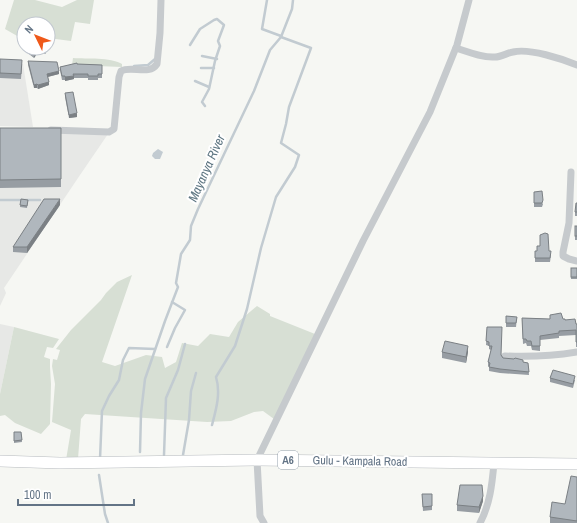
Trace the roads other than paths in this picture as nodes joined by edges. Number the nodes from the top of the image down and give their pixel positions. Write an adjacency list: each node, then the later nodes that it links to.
1 (161, 0): 5 (street)
2 (469, 0): 3 (street)
3 (456, 48): 4 (street); 11 (street)
4 (577, 65)
5 (42, 130)
6 (571, 172): 7 (street)
7 (577, 261)
8 (577, 352): 9 (street)
9 (505, 356)
10 (0, 460): 11 (main road, Gulu - Kampala Road / A6)
11 (256, 460): 12 (main road, Gulu - Kampala Road / A6); 14 (street)
12 (494, 463): 13 (main road, Gulu - Kampala Road / A6); 15 (street)
13 (577, 464)
14 (264, 523)
15 (480, 523)

